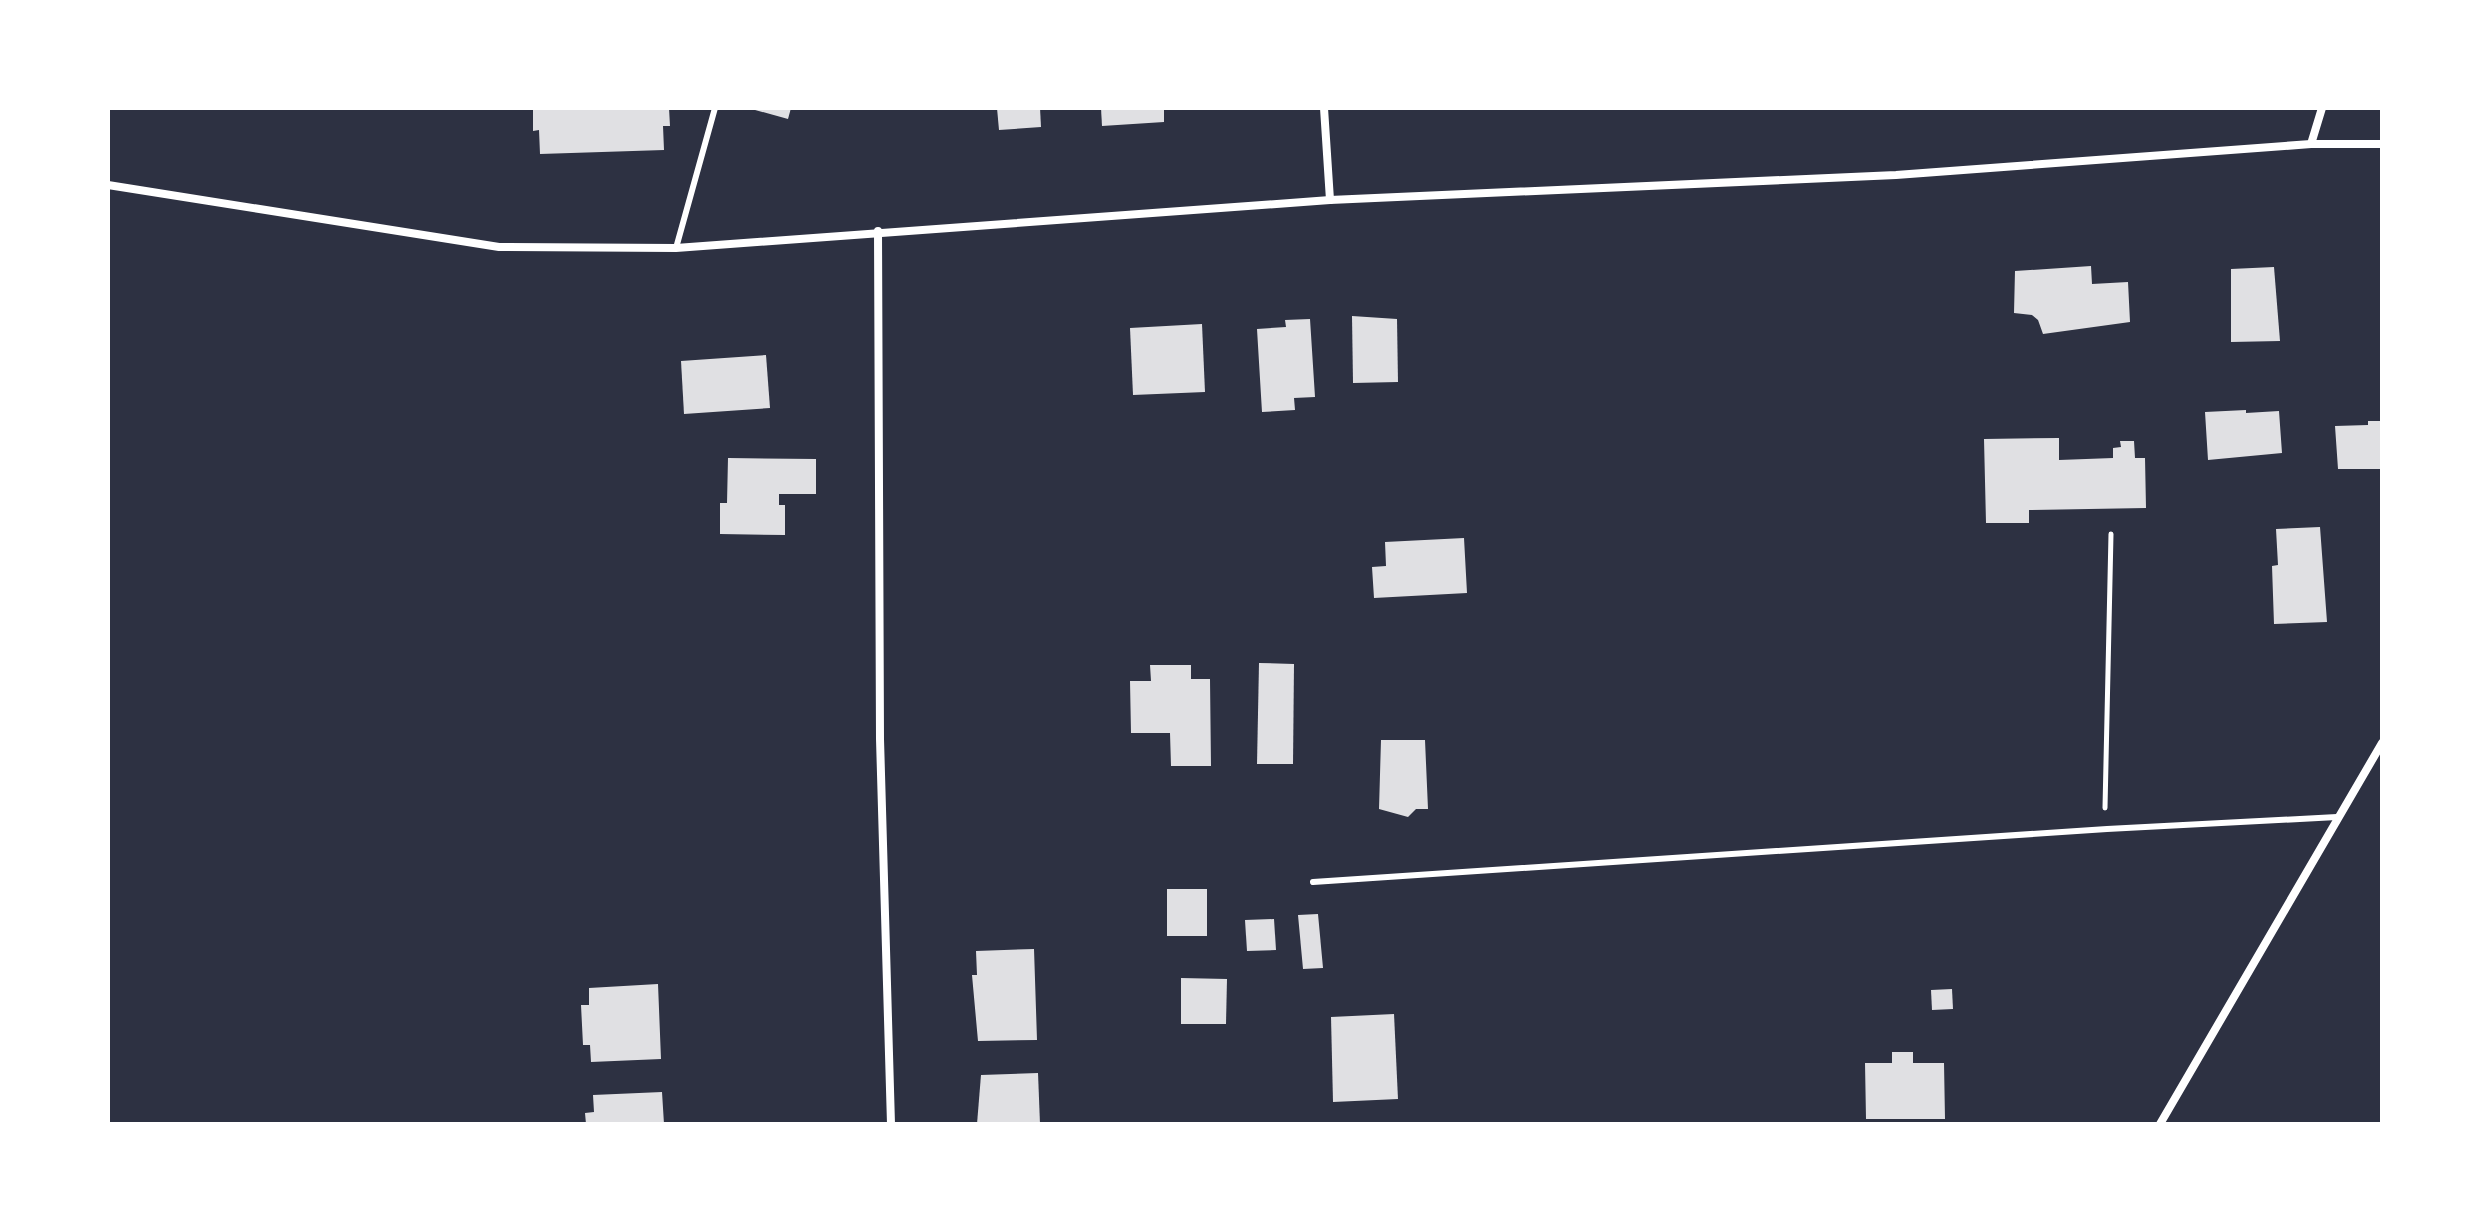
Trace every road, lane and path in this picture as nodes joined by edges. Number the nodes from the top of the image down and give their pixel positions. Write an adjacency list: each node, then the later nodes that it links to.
1 (715, 108): 9 (lane)
2 (1324, 108): 7 (street)
3 (2322, 108): 4 (street)
4 (2311, 144): 5 (street); 7 (street)
5 (2382, 144)
6 (108, 185): 9 (street)
7 (1330, 200): 8 (street)
8 (878, 231): 9 (street); 15 (street)
9 (676, 248)
10 (2111, 534): 13 (path)
11 (2382, 743): 12 (street)
12 (2337, 817): 13 (lane); 16 (street)
13 (2107, 829): 14 (lane)
14 (1313, 882)
15 (891, 1124)
16 (2160, 1124)

